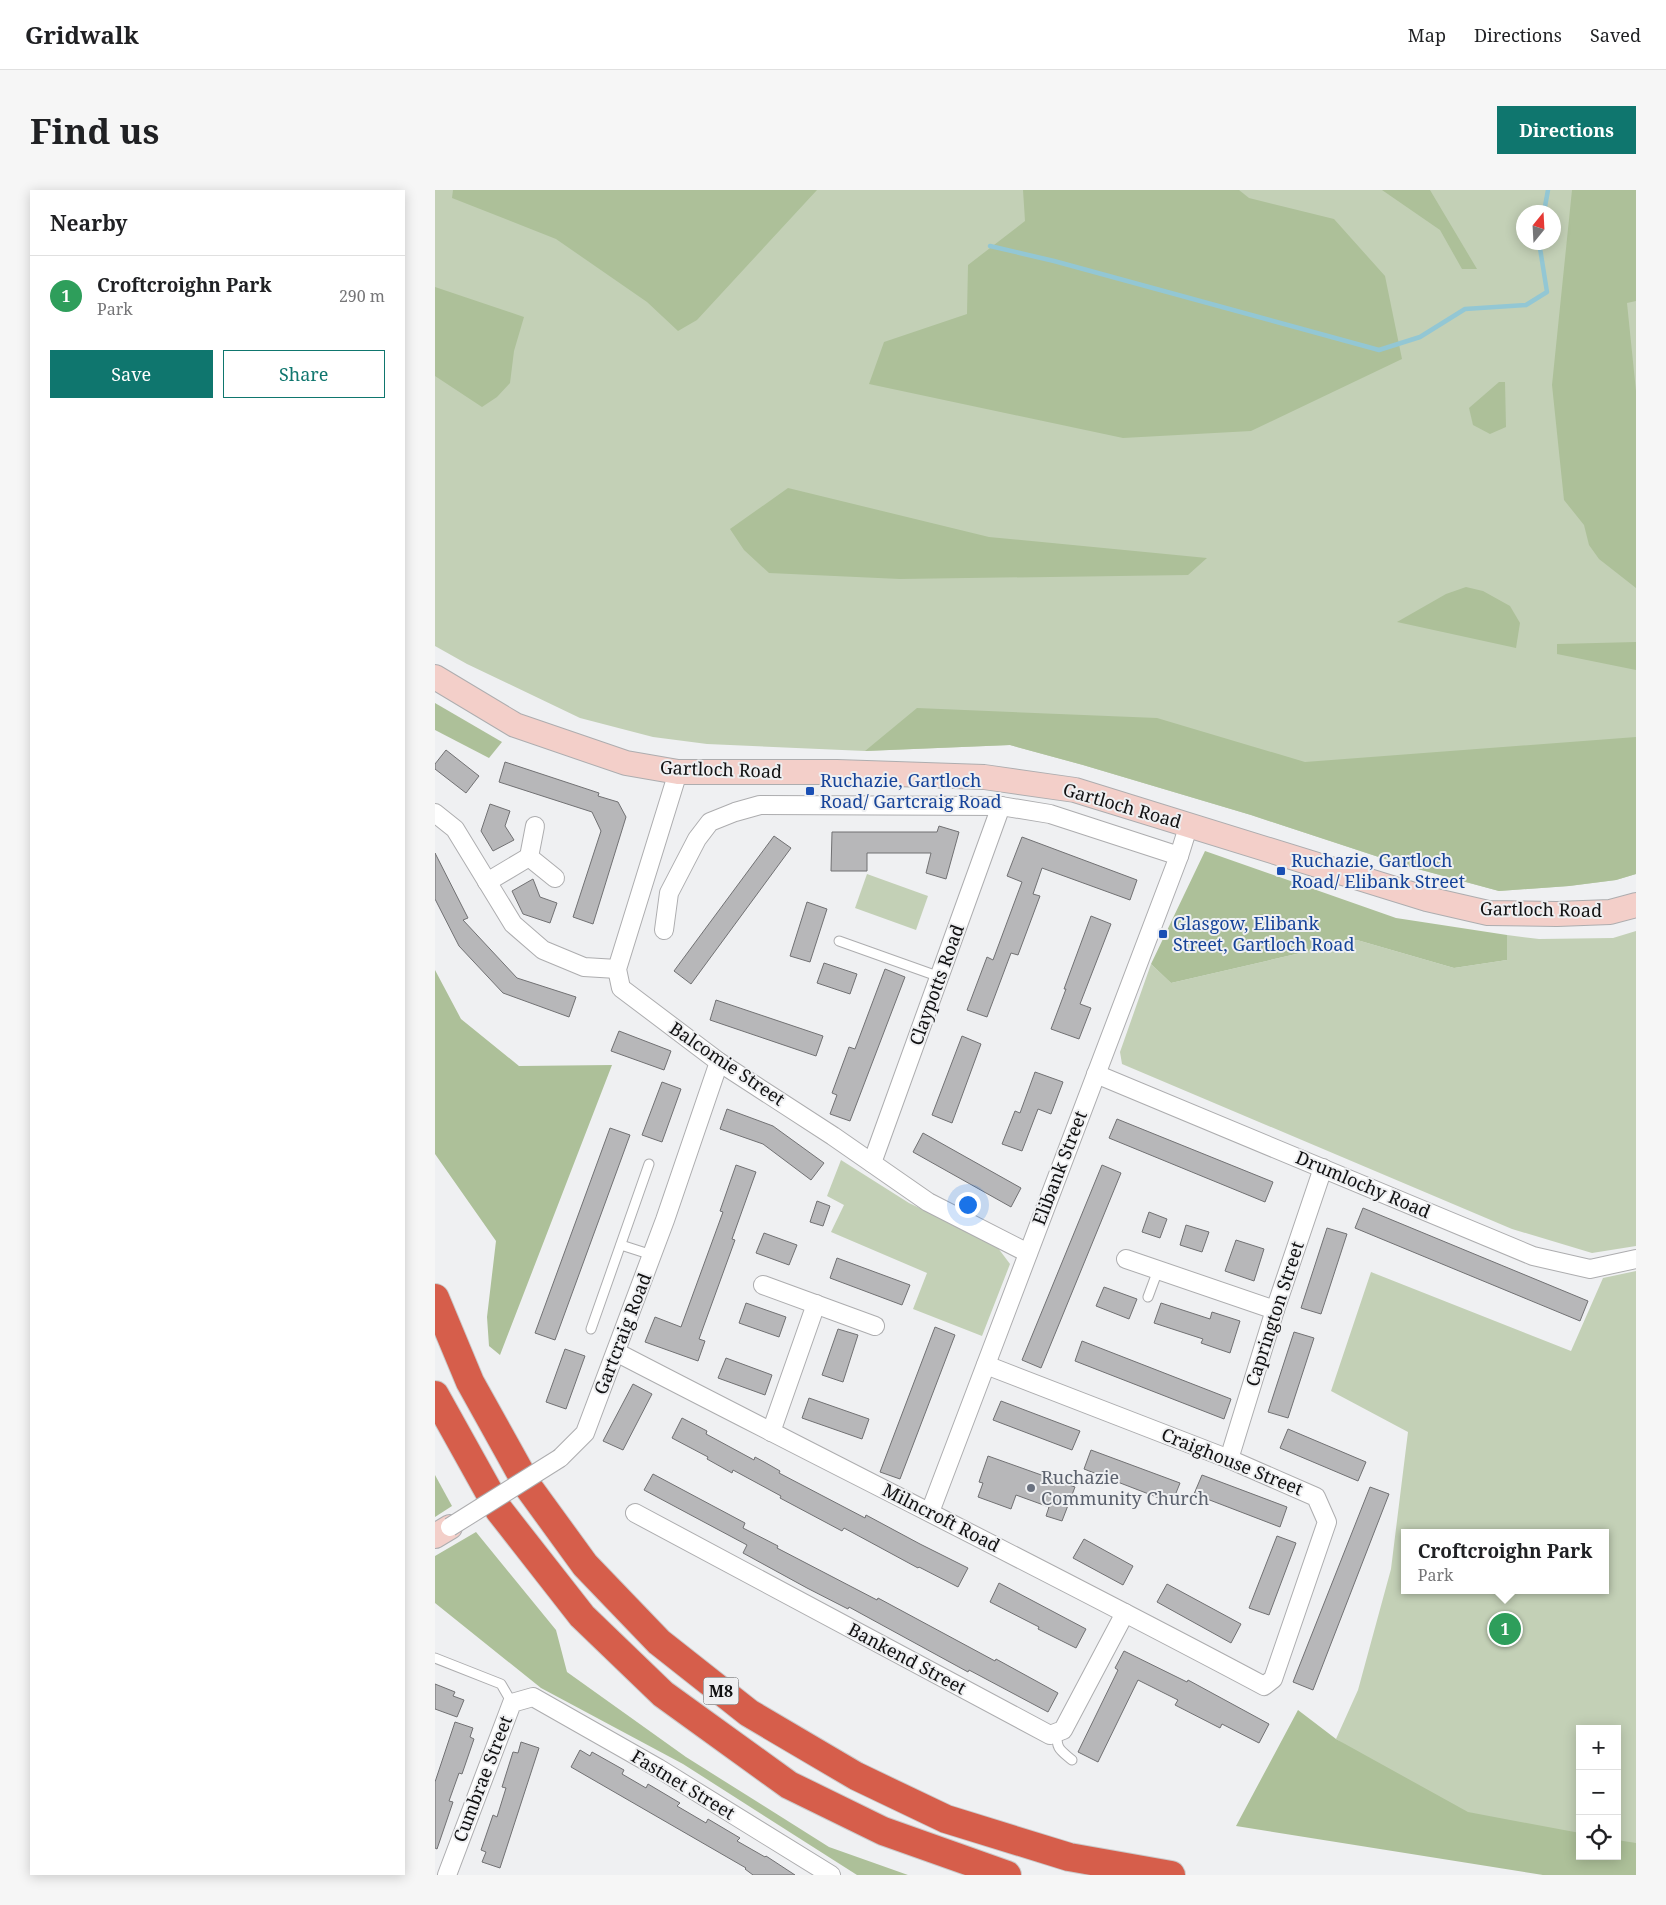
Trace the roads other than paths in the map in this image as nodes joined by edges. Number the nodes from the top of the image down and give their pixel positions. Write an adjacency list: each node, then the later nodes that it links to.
1 (435, 677): 2 (main road, Gartloch Road)
2 (678, 772): 5 (main road, Gartloch Road); 11 (street)
3 (1001, 806): 7 (street); 12 (street); 17 (street, Claypotts Road)
4 (435, 812): 10 (street)
5 (1189, 824): 7 (street, Elibank Street); 13 (main road, Gartloch Road)
6 (535, 826): 8 (street)
7 (1179, 856): 19 (street, Elibank Street)
8 (529, 857): 9 (street); 10 (street)
9 (555, 878)
10 (487, 882): 16 (street)
11 (644, 883): 12 (street); 16 (street)
12 (669, 893): 14 (street)
13 (1636, 905)
14 (664, 930)
15 (839, 941): 17 (lane)
16 (617, 969): 18 (street, Balcomie Street)
17 (940, 977): 20 (street, Claypotts Road)
18 (719, 1062): 20 (street, Balcomie Street); 25 (street, Gartcraig Road)
19 (1096, 1074): 22 (street, Drumlochy Road); 24 (street, Elibank Street)
20 (872, 1163): 24 (street, Balcomie Street)
21 (649, 1164): 23 (lane)
22 (1323, 1168): 27 (street, Drumlochy Road); 33 (street, Caprington Street)
23 (621, 1245): 25 (lane); 35 (lane)
24 (1028, 1253): 37 (street, Elibank Street)
25 (652, 1255): 36 (street, Gartcraig Road)
26 (1126, 1259): 28 (street)
27 (1636, 1259)
28 (1158, 1270): 30 (lane); 33 (street)
29 (763, 1285): 32 (street)
30 (1148, 1296)
31 (435, 1298): 54 (highway, M8)
32 (816, 1304): 34 (street); 39 (street)
33 (1275, 1310): 40 (street, Caprington Street)
34 (875, 1326)
35 (591, 1330)
36 (617, 1352): 39 (street, Milncroft Road); 43 (street, Gartcraig Road, bridge)
37 (986, 1365): 40 (street, Craighouse Street); 41 (street, Elibank Street)
38 (435, 1395): 53 (highway, M8)
39 (771, 1432): 41 (street, Milncroft Road)
40 (1229, 1459): 46 (street, Craighouse Street)
41 (931, 1512): 44 (street, Milncroft Road)
42 (635, 1513): 49 (street, Bankend Street)
43 (443, 1531)
44 (1125, 1613): 46 (street, Milncroft Road); 49 (street)
45 (435, 1658): 48 (lane)
46 (1264, 1686)
47 (533, 1698): 48 (street, Cumbrae Street); 52 (street, Fastnet Street)
48 (512, 1703): 51 (street, Cumbrae Street)
49 (1057, 1732): 50 (lane)
50 (1071, 1760)
51 (447, 1875)
52 (831, 1875)
53 (1007, 1875)
54 (1171, 1875)

